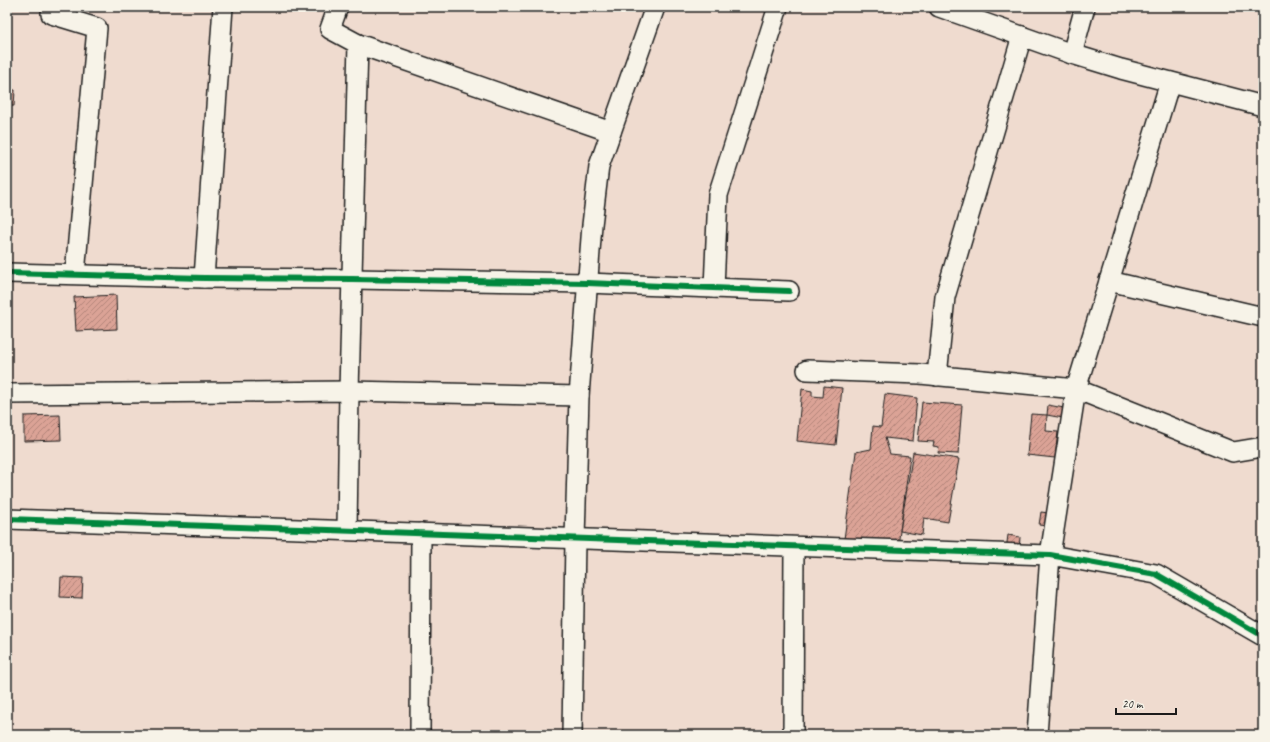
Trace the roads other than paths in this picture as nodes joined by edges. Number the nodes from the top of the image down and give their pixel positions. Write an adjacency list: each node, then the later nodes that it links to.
1 (52, 7): 15 (street)
2 (223, 7): 16 (street)
3 (338, 7): 9 (street)
4 (654, 7): 13 (street)
5 (778, 7): 20 (street)
6 (939, 7): 8 (street)
7 (1085, 7): 10 (street)
8 (1022, 36): 10 (street); 24 (street)
9 (358, 44): 13 (street); 17 (street)
10 (1072, 54): 11 (street)
11 (1170, 82): 12 (street); 18 (street)
12 (1263, 106)
13 (611, 132): 19 (street)
14 (7, 273): 15 (street)
15 (75, 274): 16 (street)
16 (204, 278): 17 (street)
17 (352, 279): 19 (street); 26 (street)
18 (1109, 281): 22 (street); 25 (street)
19 (588, 283): 20 (street); 28 (street)
20 (714, 288): 21 (street)
21 (789, 292)
22 (1263, 317)
23 (806, 370): 24 (street)
24 (937, 376): 25 (street)
25 (1076, 389): 29 (street); 35 (street)
26 (349, 391): 27 (street); 28 (street); 31 (street)
27 (7, 394)
28 (579, 396): 33 (street)
29 (1263, 447)
30 (7, 519): 31 (street)
31 (347, 530): 32 (street)
32 (421, 533): 33 (street); 37 (street)
33 (574, 539): 34 (street); 38 (street)
34 (794, 546): 35 (street); 39 (street)
35 (1050, 556): 36 (street); 40 (street)
36 (1263, 636)
37 (420, 735)
38 (572, 735)
39 (793, 735)
40 (1037, 735)

